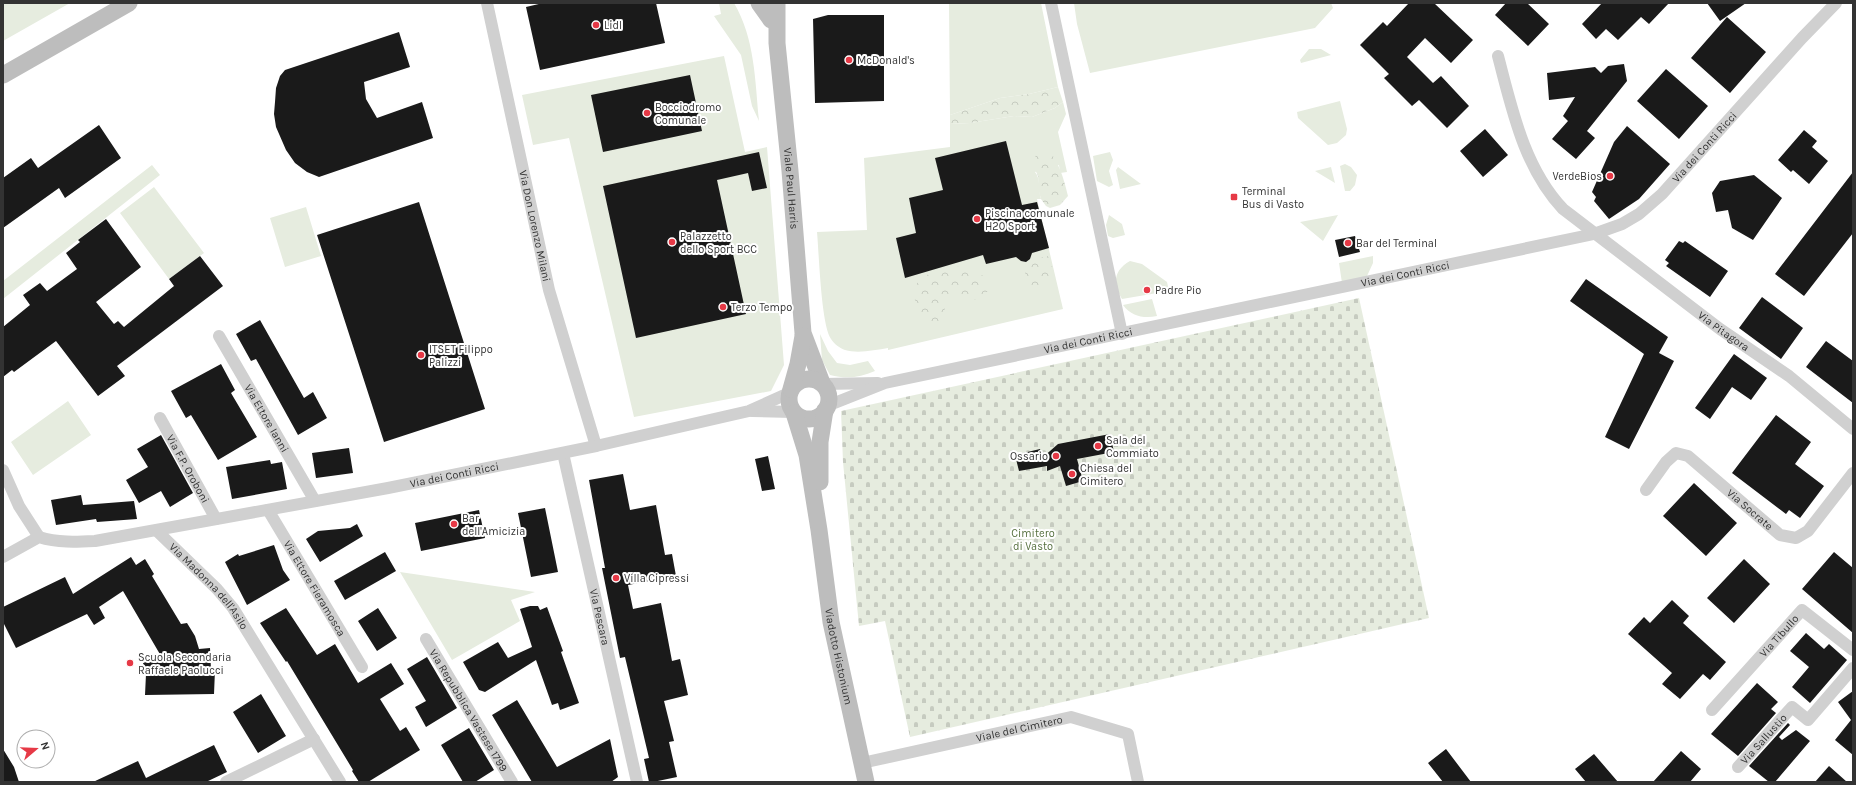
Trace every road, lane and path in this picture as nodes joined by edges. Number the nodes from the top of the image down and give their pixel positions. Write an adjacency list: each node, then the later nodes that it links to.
1 (129, 3): 11 (main road)
2 (488, 3): 24 (street, Via Don Lorenzo Milani)
3 (759, 3): 8 (main road, Viale Paul Harris)
4 (766, 3): 8 (main road, Viale Paul Harris)
5 (777, 3): 9 (main road, Viale Paul Harris)
6 (1050, 3): 14 (street)
7 (1836, 3): 12 (street, Via dei Conti Ricci)
8 (771, 20): 9 (main road, Viale Paul Harris)
9 (777, 42): 13 (main road, Viale Paul Harris)
10 (1498, 56): 12 (street, Via Pitagora)
11 (3, 75)
12 (1594, 234): 14 (street, Via dei Conti Ricci); 23 (street, Via Pitagora)
13 (803, 333): 17 (main road, Viale Paul Harris); 18 (main road, Viale Paul Harris)
14 (1122, 334): 16 (street, Via dei Conti Ricci)
15 (219, 336): 29 (street, Via Ettore Ianni)
16 (885, 383): 17 (street, Via dei Conti Ricci); 19 (street, Via dei Conti Ricci)
17 (822, 384): 18 (main road); 19 (main road)
18 (790, 391): 20 (street, Via dei Conti Ricci); 21 (main road)
19 (826, 408): 21 (main road); 32 (main road, Viadotto Histonium)
20 (749, 411): 21 (street, Via dei Conti Ricci); 24 (street, Via dei Conti Ricci)
21 (794, 412): 32 (main road, Viadotto Histonium)
22 (160, 418): 31 (street, Via F.P. Oroboni)
23 (1852, 425)
24 (596, 446): 25 (street, Via dei Conti Ricci)
25 (563, 453): 29 (street, Via dei Conti Ricci); 47 (street, Via Pescara)
26 (3, 470): 34 (street)
27 (1853, 473): 28 (street, Via Socrate)
28 (1646, 490)
29 (315, 501): 30 (street, Via dei Conti Ricci)
30 (268, 510): 31 (street, Via dei Conti Ricci); 38 (street, Via Ettore Fieramosca)
31 (216, 519): 33 (street, Via dei Conti Ricci)
32 (819, 530): 42 (main road, Viadotto Histonium)
33 (157, 531): 34 (street); 41 (street, Via Madonna dell'Asilo)
34 (39, 537): 35 (street)
35 (3, 558)
36 (426, 639): 46 (street, Via Repubblica Vastese 1799)
37 (1853, 650): 40 (street, Via Tibullo)
38 (362, 667)
39 (1853, 668): 43 (street, Via Sallustio)
40 (1712, 710)
41 (314, 739): 44 (street); 45 (street, Via Madonna dell'Asilo)
42 (862, 763): 48 (main road, Viadotto Histonium); 49 (street, Viale del Cimitero)
43 (1738, 767)
44 (226, 782)
45 (340, 782)
46 (512, 782)
47 (637, 782)
48 (866, 782)
49 (1138, 782)

